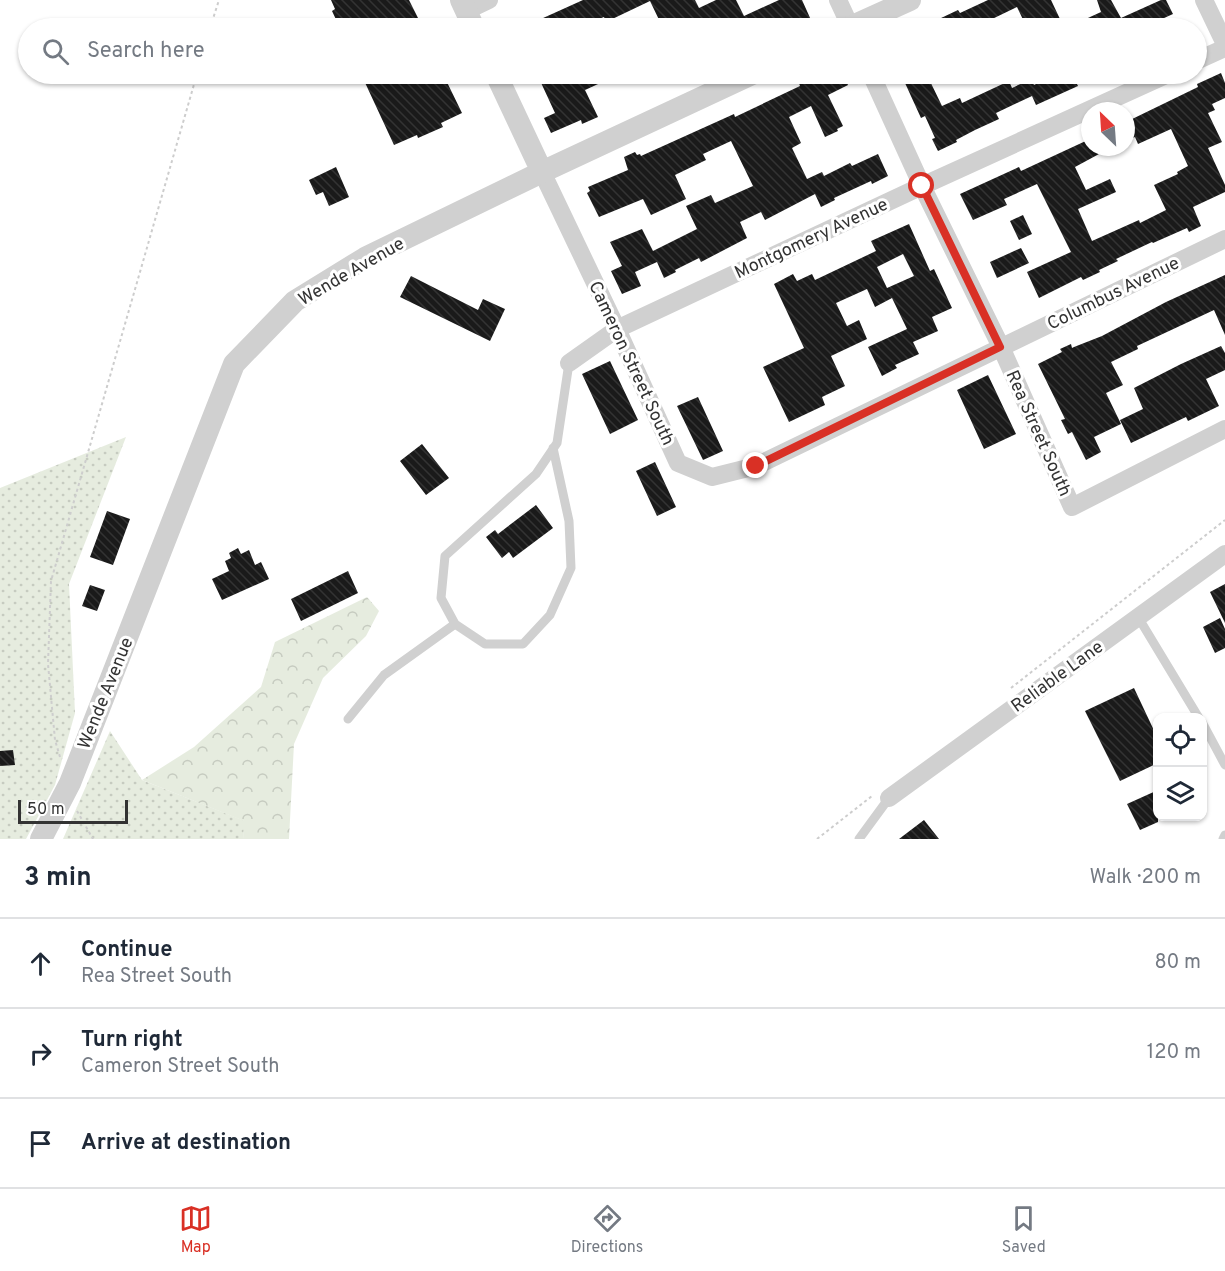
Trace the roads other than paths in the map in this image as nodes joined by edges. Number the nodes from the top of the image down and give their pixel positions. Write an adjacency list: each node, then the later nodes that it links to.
1 (489, 0): 5 (street)
2 (838, 0): 6 (street)
3 (910, 0): 7 (street)
4 (1204, 0): 8 (street)
5 (467, 13)
6 (846, 18)
7 (871, 18)
8 (1225, 46): 9 (street)
9 (1207, 56)
10 (501, 84): 14 (street, Cameron Street South)
11 (731, 84): 14 (street, Wende Avenue)
12 (876, 84): 15 (street, Rea Street South)
13 (1146, 84): 15 (street, Montgomery Avenue)
14 (542, 172): 17 (street, Cameron Street South); 30 (street, Wende Avenue)
15 (922, 186): 17 (street, Montgomery Avenue); 18 (street, Rea Street South)
16 (1225, 239): 18 (street, Columbus Avenue)
17 (617, 329): 18 (street, Cameron Street South); 19 (street, Montgomery Avenue)
18 (1000, 347): 20 (street, Rea Street South)
19 (569, 363): 21 (lane)
20 (1225, 429)
21 (553, 448): 24 (lane); 24 (lane)
22 (1225, 554): 23 (street, Reliable Lane)
23 (1138, 617): 25 (lane); 29 (street, Reliable Lane)
24 (455, 624): 26 (lane)
25 (1198, 713)
26 (348, 719)
27 (1207, 730): 28 (lane)
28 (1225, 765)
29 (881, 797): 31 (lane)
30 (41, 839)
31 (858, 839)

